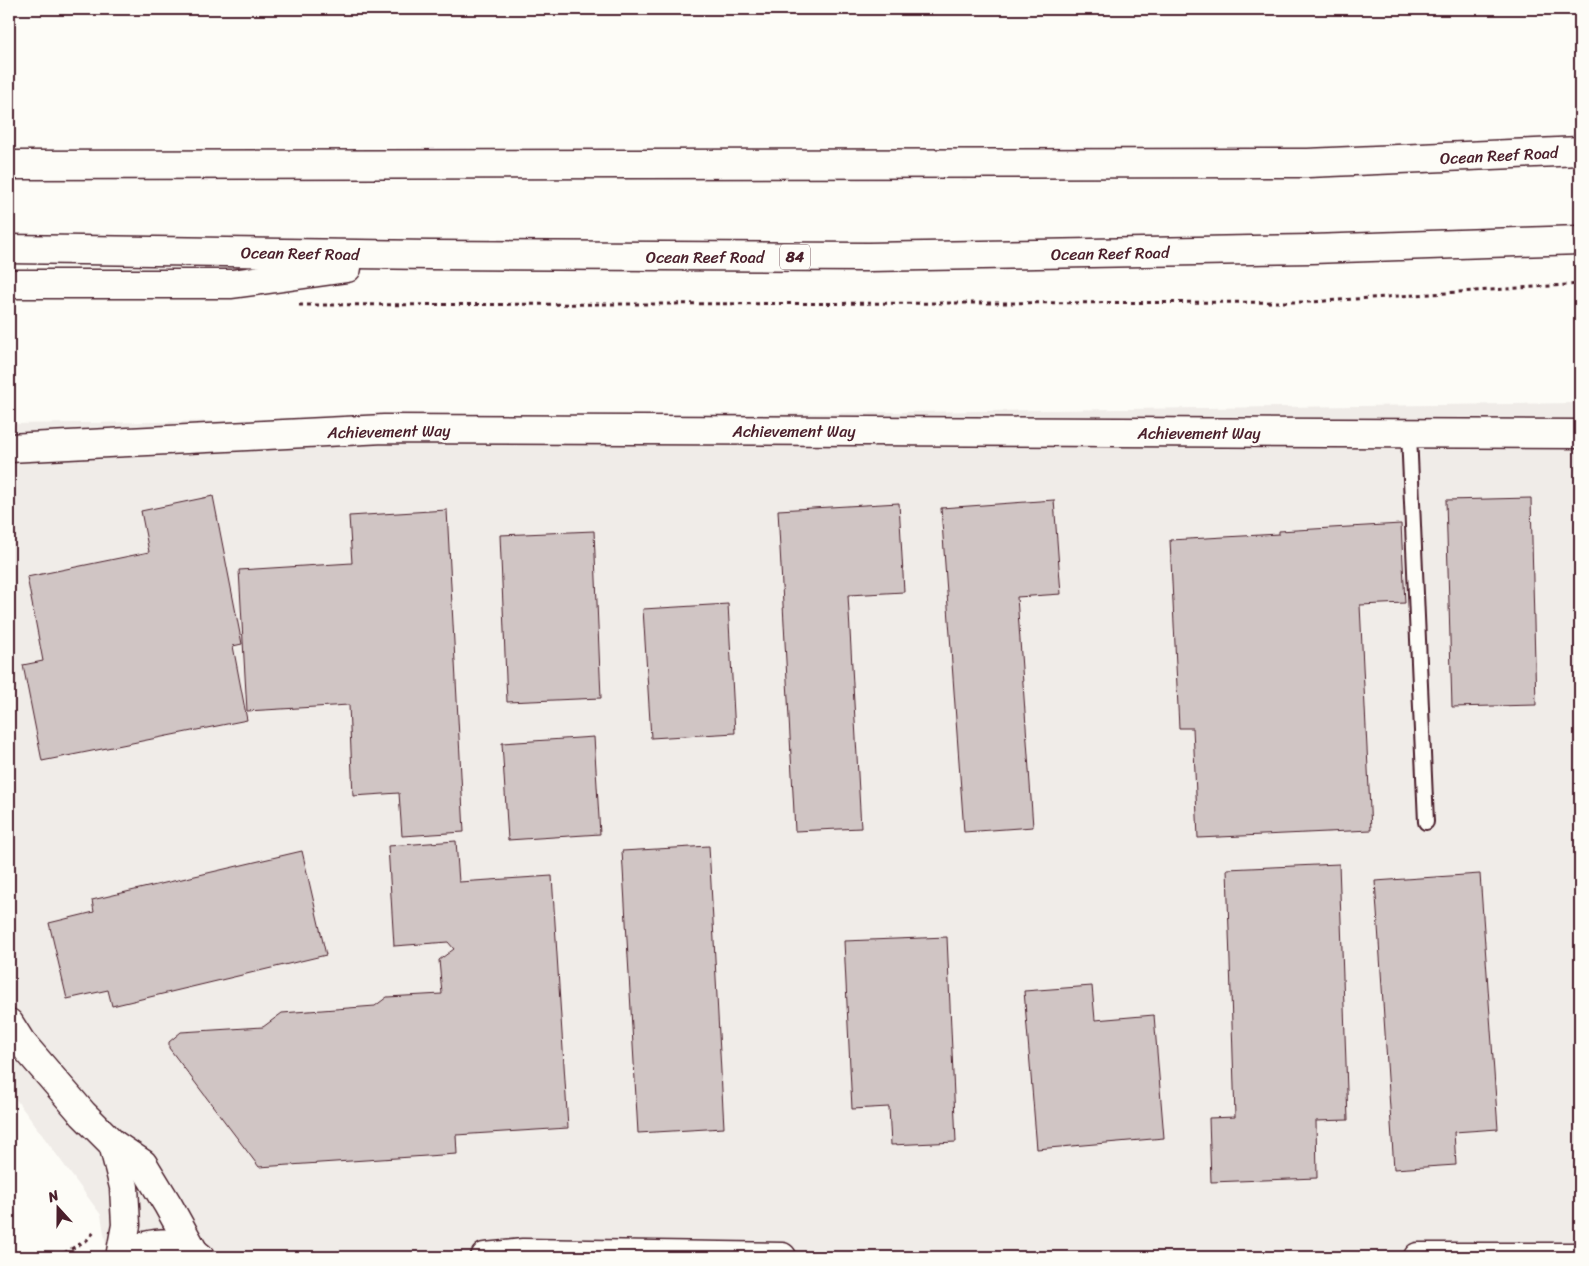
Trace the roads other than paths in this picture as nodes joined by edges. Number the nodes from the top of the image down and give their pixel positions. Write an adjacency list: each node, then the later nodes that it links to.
1 (1580, 151): 2 (main road, Ocean Reef Road)
2 (9, 165)
3 (1580, 240): 5 (main road, Ocean Reef Road / 84)
4 (9, 249): 5 (main road, Ocean Reef Road / 84)
5 (430, 255): 6 (main road)
6 (9, 284)
7 (1408, 434): 8 (main road, Achievement Way); 9 (main road, Achievement Way); 10 (lane)
8 (1580, 434)
9 (9, 448)
10 (1426, 822)
11 (9, 1023): 12 (main road)
12 (113, 1144): 13 (main road); 15 (main road)
13 (197, 1254): 15 (main road)
14 (1580, 1256): 18 (main road)
15 (121, 1257)
16 (485, 1257): 17 (main road)
17 (782, 1257)
18 (1418, 1257)

